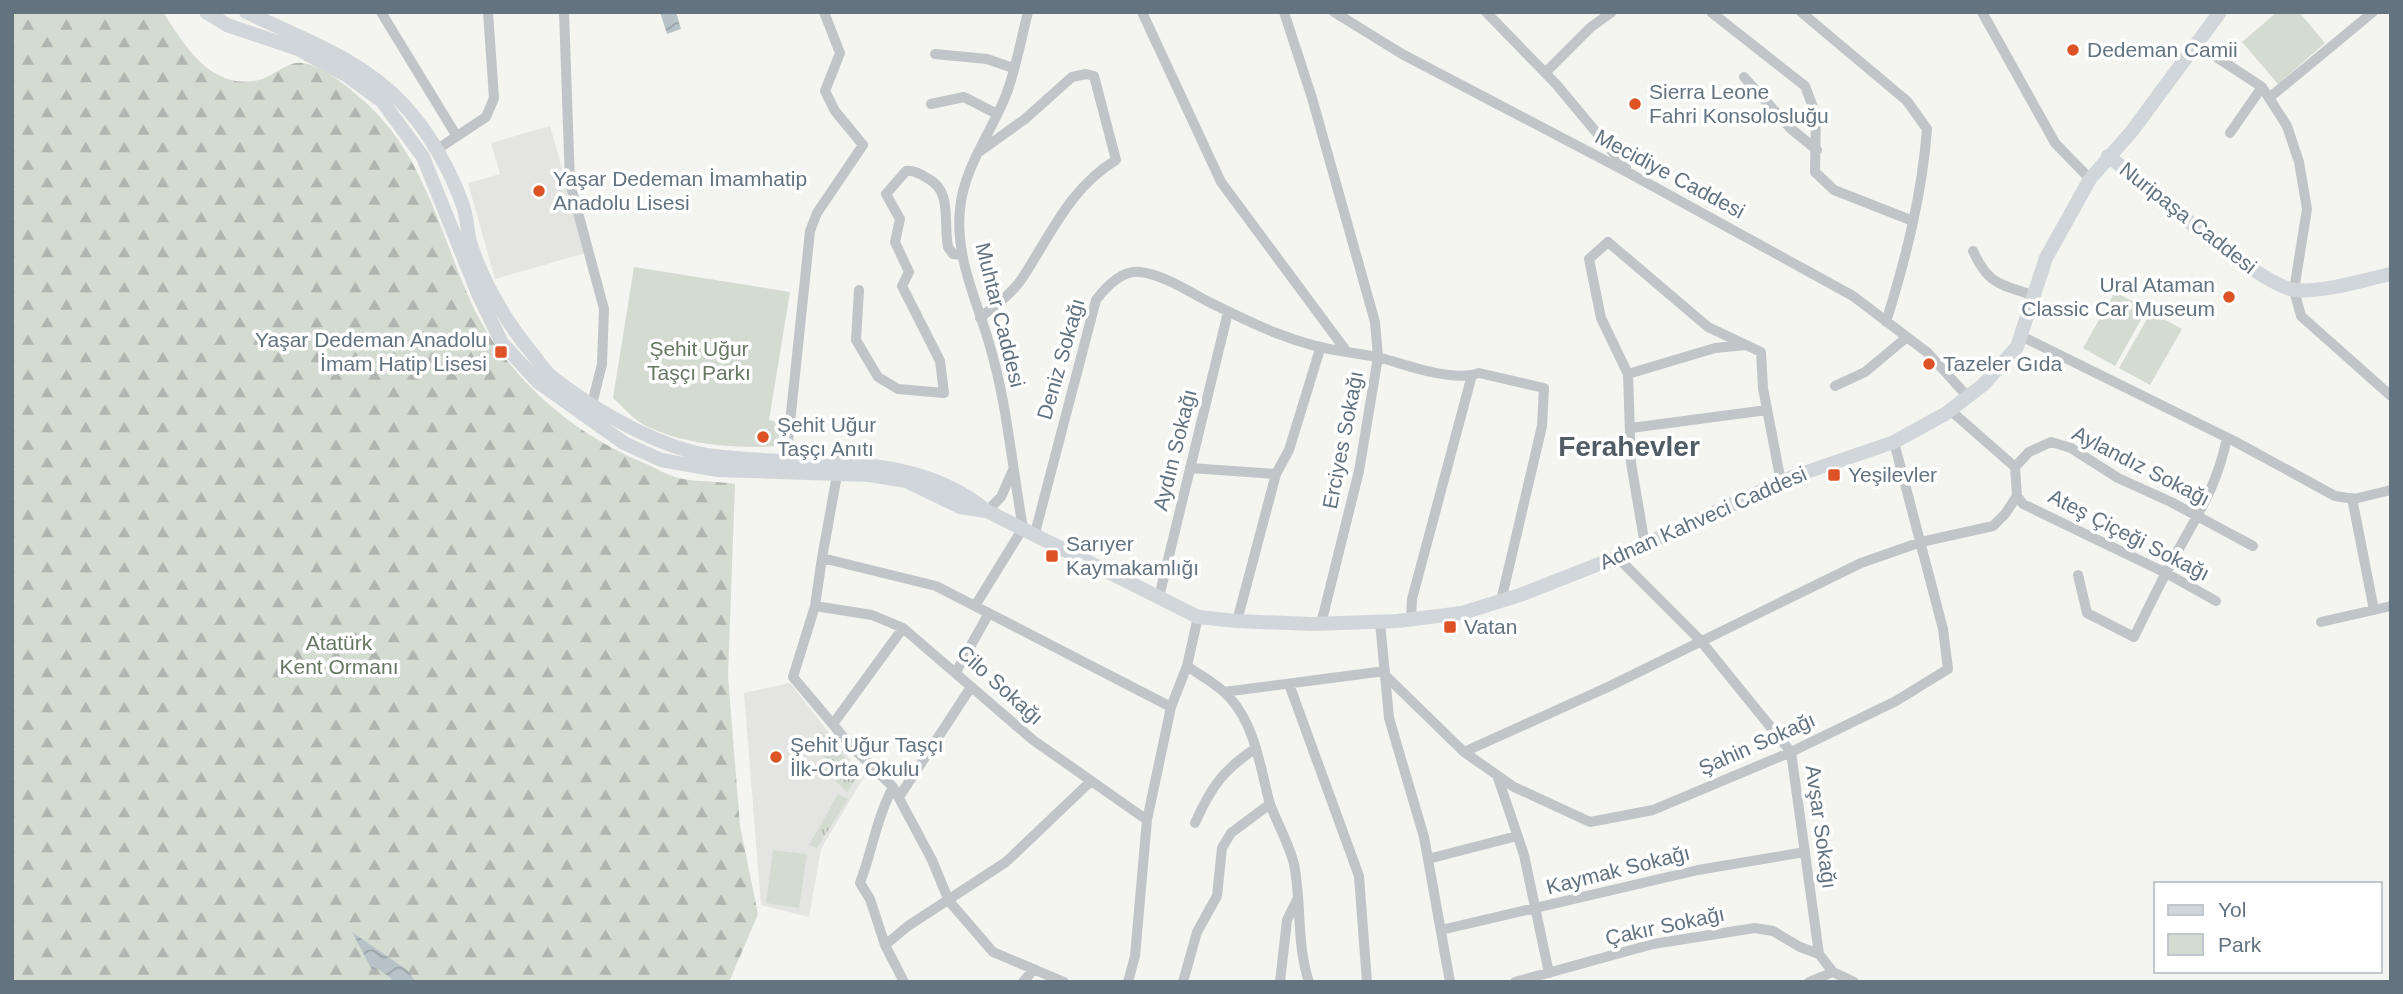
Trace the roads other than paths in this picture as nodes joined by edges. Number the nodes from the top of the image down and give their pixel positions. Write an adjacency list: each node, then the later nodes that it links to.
1 (206, 12): 67 (main road, Adnan Kahveci Caddesi)
2 (246, 12): 29 (main road, Adnan Kahveci Caddesi)
3 (381, 12): 28 (street)
4 (488, 12): 28 (street)
5 (564, 12): 56 (street)
6 (824, 12): 62 (street)
7 (1028, 12): 20 (street, Muhtar Caddesi)
8 (1142, 12): 49 (street)
9 (1284, 12): 50 (street)
10 (1334, 12): 33 (street, Mecidiye Caddesi)
11 (1486, 12): 21 (street)
12 (1612, 12): 21 (street)
13 (1711, 12): 30 (street)
14 (1801, 12): 35 (street)
15 (1982, 12): 34 (street)
16 (2220, 12): 18 (main road, Adnan Kahveci Caddesi)
17 (2373, 12): 24 (street)
18 (2198, 45): 23 (street); 32 (main road, Adnan Kahveci Caddesi)
19 (935, 54): 20 (street)
20 (1013, 68): 26 (street, Muhtar Caddesi)
21 (1545, 73): 33 (street)
22 (1744, 76): 30 (street)
23 (2263, 87): 24 (street); 27 (street)
24 (2269, 98): 40 (street)
25 (931, 104): 26 (street)
26 (997, 114): 31 (street, Muhtar Caddesi)
27 (2230, 133)
28 (456, 135): 29 (street)
29 (436, 150): 56 (main road, Adnan Kahveci Caddesi)
30 (1817, 150): 35 (street)
31 (977, 154): 37 (street, Muhtar Caddesi); 43 (street)
32 (2108, 156): 34 (main road, Adnan Kahveci Caddesi); 40 (main road, Nuripaşa Caddesi)
33 (1629, 173): 44 (street, Mecidiye Caddesi)
34 (2090, 179): 41 (main road, Adnan Kahveci Caddesi)
35 (1913, 221): 44 (street)
36 (1973, 251): 41 (street)
37 (962, 256): 39 (street); 43 (street, Muhtar Caddesi)
38 (2391, 274): 40 (main road)
39 (859, 290)
40 (2294, 290): 54 (street)
41 (2035, 296): 45 (main road, Adnan Kahveci Caddesi)
42 (1228, 312): 48 (street, Deniz Sokağı); 64 (street, Aydın Sokağı); 74 (street, Deniz Sokağı)
43 (980, 318): 65 (street, Muhtar Caddesi)
44 (1886, 322): 46 (street, Mecidiye Caddesi)
45 (2021, 336): 55 (main road, Adnan Kahveci Caddesi); 60 (street)
46 (1907, 337): 53 (street); 55 (street, Mecidiye Caddesi)
47 (1746, 345): 51 (street); 51 (street); 58 (street)
48 (1320, 349): 49 (street, Deniz Sokağı); 66 (street)
49 (1347, 352): 50 (street, Deniz Sokağı)
50 (1378, 357): 52 (street, Erciyes Sokağı); 95 (street, Erciyes Sokağı)
51 (1628, 374): 59 (street)
52 (1472, 375): 83 (street, Erciyes Sokağı); 91 (street)
53 (1835, 386)
54 (2391, 396)
55 (1968, 397): 57 (main road, Adnan Kahveci Caddesi)
56 (592, 404): 62 (main road, Adnan Kahveci Caddesi)
57 (1950, 410): 61 (main road, Adnan Kahveci Caddesi); 63 (street)
58 (1767, 411): 59 (street); 68 (street)
59 (1631, 428): 76 (street)
60 (2227, 438): 71 (street); 73 (street)
61 (1894, 442): 68 (main road, Adnan Kahveci Caddesi); 75 (street, Şahin Sokağı)
62 (786, 461): 72 (main road, Adnan Kahveci Caddesi)
63 (2015, 467): 70 (street, Ateş Çiçeği Sokağı); 73 (street, Aylandız Sokağı)
64 (1190, 468): 66 (street); 82 (street, Aydın Sokağı)
65 (1013, 470): 72 (street); 74 (street, Muhtar Caddesi)
66 (1276, 474): 92 (street)
67 (837, 475): 72 (main road, Adnan Kahveci Caddesi); 79 (street)
68 (1781, 482): 76 (main road, Adnan Kahveci Caddesi)
69 (2391, 490): 71 (street)
70 (2017, 496): 75 (street); 80 (street, Ateş Çiçeği Sokağı)
71 (2351, 498): 88 (street)
72 (987, 511): 74 (main road, Adnan Kahveci Caddesi)
73 (2199, 517): 77 (street, Aylandız Sokağı); 80 (street)
74 (1029, 531): 82 (main road, Adnan Kahveci Caddesi); 86 (street, Deniz Sokağı)
75 (1921, 542): 97 (street); 108 (street, Şahin Sokağı)
76 (1645, 545): 78 (main road, Adnan Kahveci Caddesi)
77 (2253, 546)
78 (1617, 557): 83 (main road, Adnan Kahveci Caddesi); 97 (street, Avşar Sokağı)
79 (822, 558): 85 (street); 86 (street)
80 (2166, 573): 81 (street); 84 (street, Ateş Çiçeği Sokağı)
81 (2078, 575)
82 (1159, 597): 90 (main road, Adnan Kahveci Caddesi)
83 (1501, 601): 91 (main road, Adnan Kahveci Caddesi)
84 (2216, 601)
85 (815, 606): 96 (street, Cilo Sokağı); 105 (street)
86 (975, 606): 89 (street)
87 (2391, 606): 88 (street)
88 (2374, 610): 94 (street)
89 (989, 613): 99 (street); 104 (street)
90 (1198, 617): 92 (main road, Adnan Kahveci Caddesi); 98 (street)
91 (1411, 620): 93 (main road, Adnan Kahveci Caddesi)
92 (1237, 621): 95 (main road, Adnan Kahveci Caddesi)
93 (1380, 622): 95 (main road, Adnan Kahveci Caddesi); 100 (street)
94 (2321, 622)
95 (1321, 624)
96 (903, 628): 99 (street, Cilo Sokağı); 105 (street)
97 (1700, 640): 107 (street); 108 (street, Avşar Sokağı)
98 (1187, 666): 103 (street); 104 (street)
99 (956, 672): 102 (street, Cilo Sokağı)
100 (1386, 674): 101 (street); 107 (street, Şahin Sokağı); 118 (street)
101 (1289, 684): 103 (street); 135 (street)
102 (971, 687): 110 (street, Cilo Sokağı); 112 (street)
103 (1224, 692): 106 (street)
104 (1171, 707): 114 (street)
105 (833, 724): 111 (street)
106 (1256, 747): 113 (street); 115 (street)
107 (1464, 752): 109 (street, Şahin Sokağı)
108 (1791, 752): 109 (street, Şahin Sokağı); 117 (street, Avşar Sokağı)
109 (1497, 775): 116 (street)
110 (1090, 782): 114 (street, Cilo Sokağı); 120 (street)
111 (893, 787): 112 (street); 123 (street)
112 (899, 797): 120 (street)
113 (1270, 804): 119 (street); 132 (street)
114 (1147, 820): 131 (street)
115 (1195, 824)
116 (1517, 835): 118 (street); 121 (street)
117 (1805, 852): 121 (street, Kaymak Sokağı); 124 (street, Avşar Sokağı)
118 (1428, 859): 122 (street)
119 (1299, 897): 133 (street); 134 (street)
120 (949, 901): 123 (street); 125 (street)
121 (1534, 910): 122 (street, Kaymak Sokağı); 127 (street)
122 (1441, 930): 136 (street)
123 (885, 945): 128 (street)
124 (1819, 954): 126 (street); 127 (street, Çakır Sokağı)
125 (1034, 969): 129 (street); 130 (street)
126 (1833, 972): 138 (street); 139 (street)
127 (1549, 973): 137 (street, Çakır Sokağı)
128 (902, 980)
129 (1023, 982)
130 (1064, 982)
131 (1128, 982)
132 (1184, 982)
133 (1280, 982)
134 (1309, 982)
135 (1367, 982)
136 (1450, 982)
137 (1515, 982)
138 (1809, 982)
139 (1854, 982)

